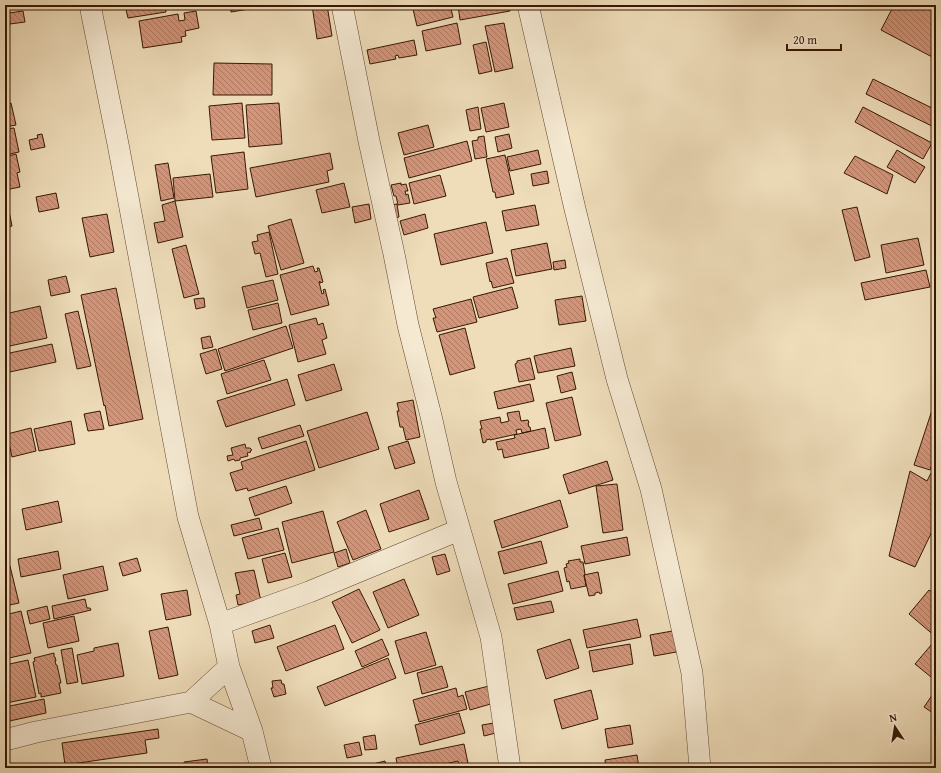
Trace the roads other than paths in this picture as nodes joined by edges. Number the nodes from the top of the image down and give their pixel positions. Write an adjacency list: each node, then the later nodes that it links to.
1 (90, 5): 5 (street)
2 (342, 5): 4 (street)
3 (528, 5): 12 (street)
4 (459, 530): 5 (street); 11 (street)
5 (220, 624): 6 (street)
6 (229, 667): 7 (street); 8 (street)
7 (191, 702): 8 (street); 9 (street)
8 (252, 731): 10 (street)
9 (5, 740)
10 (261, 768)
11 (510, 768)
12 (700, 768)

